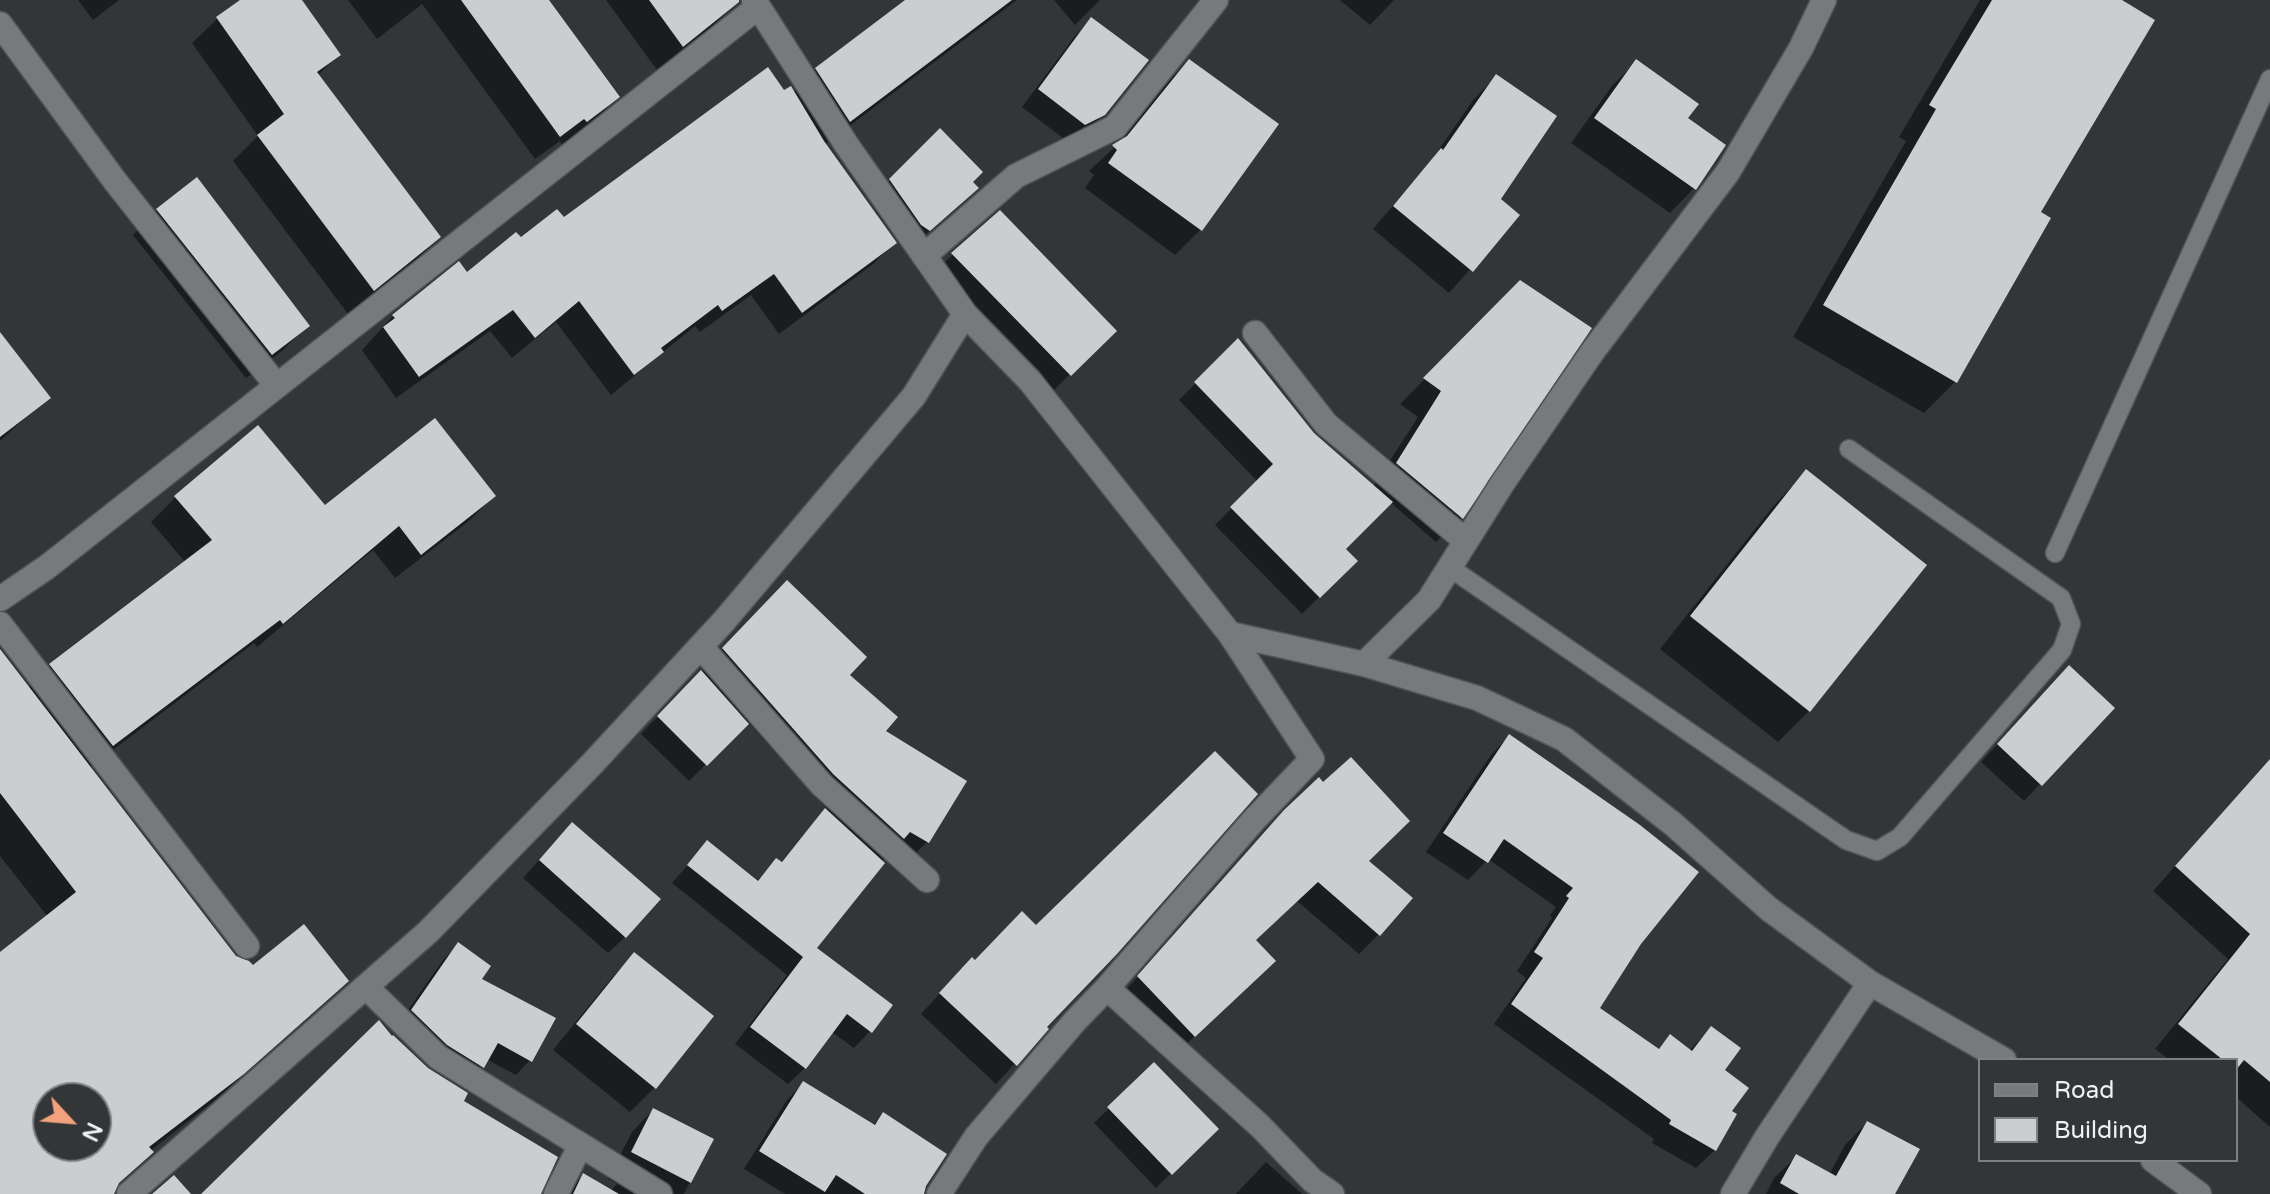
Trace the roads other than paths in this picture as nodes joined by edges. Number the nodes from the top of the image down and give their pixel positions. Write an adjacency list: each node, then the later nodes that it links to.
1 (1216, 0): 6 (street)
2 (1824, 0): 11 (street)
3 (756, 4): 6 (street); 9 (street)
4 (0, 24): 9 (street)
5 (2270, 79): 12 (lane)
6 (924, 256): 7 (street)
7 (965, 314): 16 (street); 17 (street)
8 (1255, 333): 11 (street)
9 (277, 386): 14 (street)
10 (1849, 449): 13 (lane)
11 (1466, 541): 13 (street)
12 (2055, 553)
13 (1449, 567): 18 (street)
14 (0, 599)
15 (0, 624): 20 (street)
16 (1230, 634): 18 (street); 23 (street)
17 (701, 647): 19 (street); 22 (street)
18 (1364, 664): 21 (street)
19 (927, 880)
20 (247, 946)
21 (1870, 983): 24 (street); 32 (street)
22 (366, 987): 25 (street); 27 (street)
23 (1107, 988): 30 (street); 31 (street)
24 (2001, 1058)
25 (580, 1146): 28 (street); 29 (street)
26 (2156, 1162): 33 (street)
27 (129, 1194)
28 (556, 1194)
29 (660, 1194)
30 (939, 1194)
31 (1332, 1194)
32 (1733, 1194)
33 (2199, 1194)

